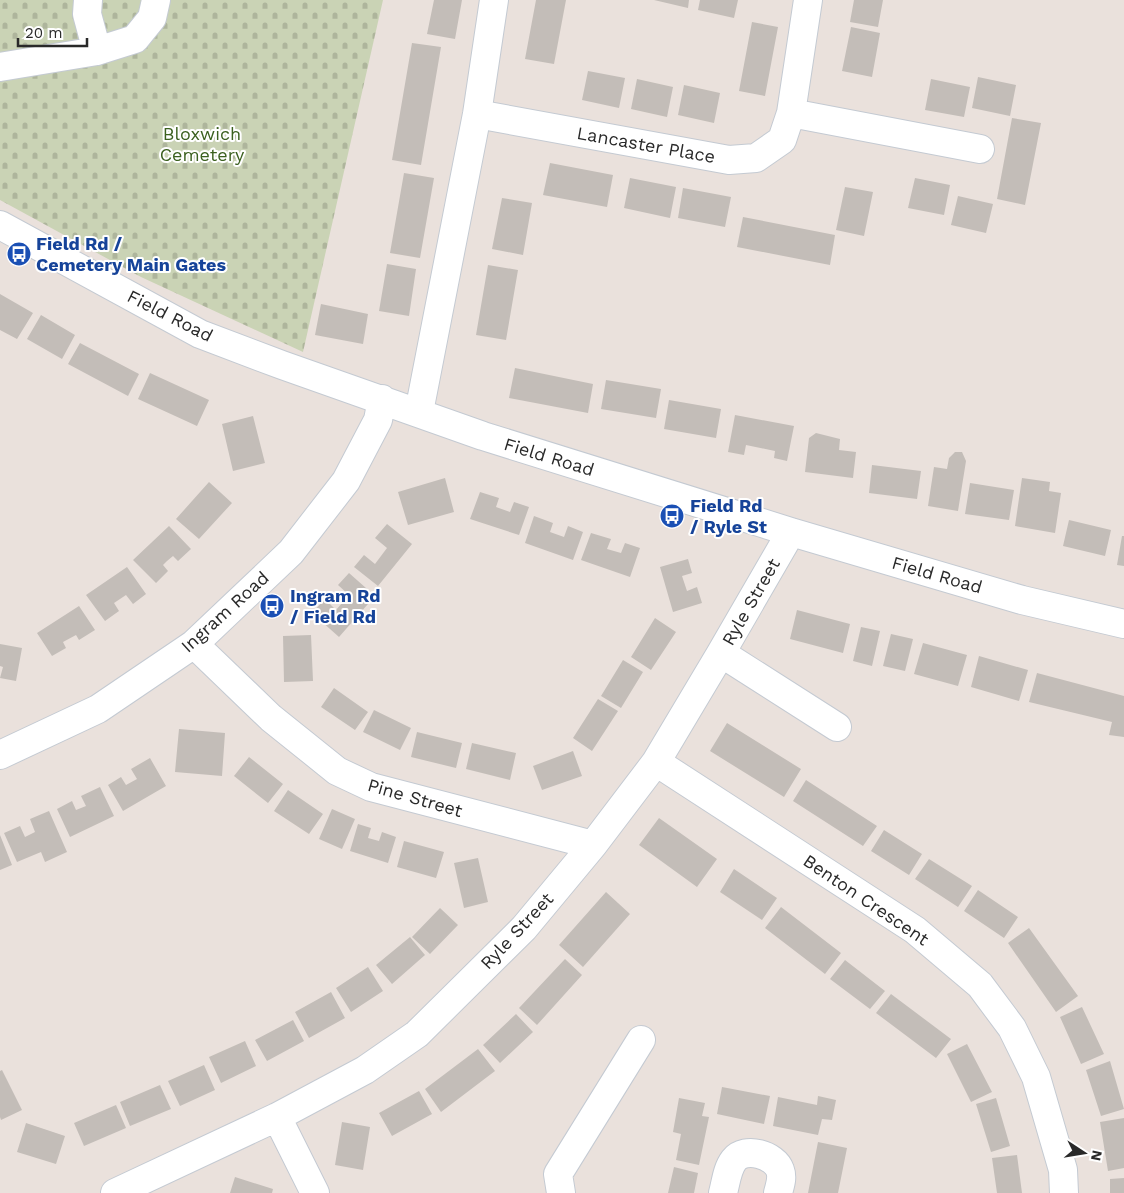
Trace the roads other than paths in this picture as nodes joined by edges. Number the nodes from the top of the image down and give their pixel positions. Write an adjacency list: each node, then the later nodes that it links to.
1 (88, 0): 5 (street)
2 (156, 0): 5 (street)
3 (494, 0): 8 (street)
4 (808, 0): 7 (street, Lancaster Place)
5 (97, 51): 6 (street)
6 (0, 67)
7 (791, 113): 8 (street, Lancaster Place); 9 (street)
8 (477, 114): 12 (street)
9 (980, 150)
10 (0, 225): 11 (street, Field Road)
11 (382, 399): 12 (street, Field Road); 15 (street, Ingram Road)
12 (418, 412): 13 (street, Field Road)
13 (791, 532): 14 (street, Field Road); 16 (street, Ryle Street)
14 (1124, 624)
15 (194, 644): 18 (street, Ingram Road); 20 (street, Pine Street)
16 (721, 654): 17 (street); 19 (street, Ryle Street)
17 (837, 727)
18 (0, 755)
19 (656, 762): 20 (street, Ryle Street); 28 (street, Benton Crescent)
20 (593, 845): 22 (street, Ryle Street)
21 (641, 1040): 25 (street)
22 (277, 1117): 23 (street, Ryle Street); 24 (street)
23 (115, 1193)
24 (316, 1193)
25 (561, 1193)
26 (723, 1193): 27 (street)
27 (778, 1193)
28 (1064, 1193)

